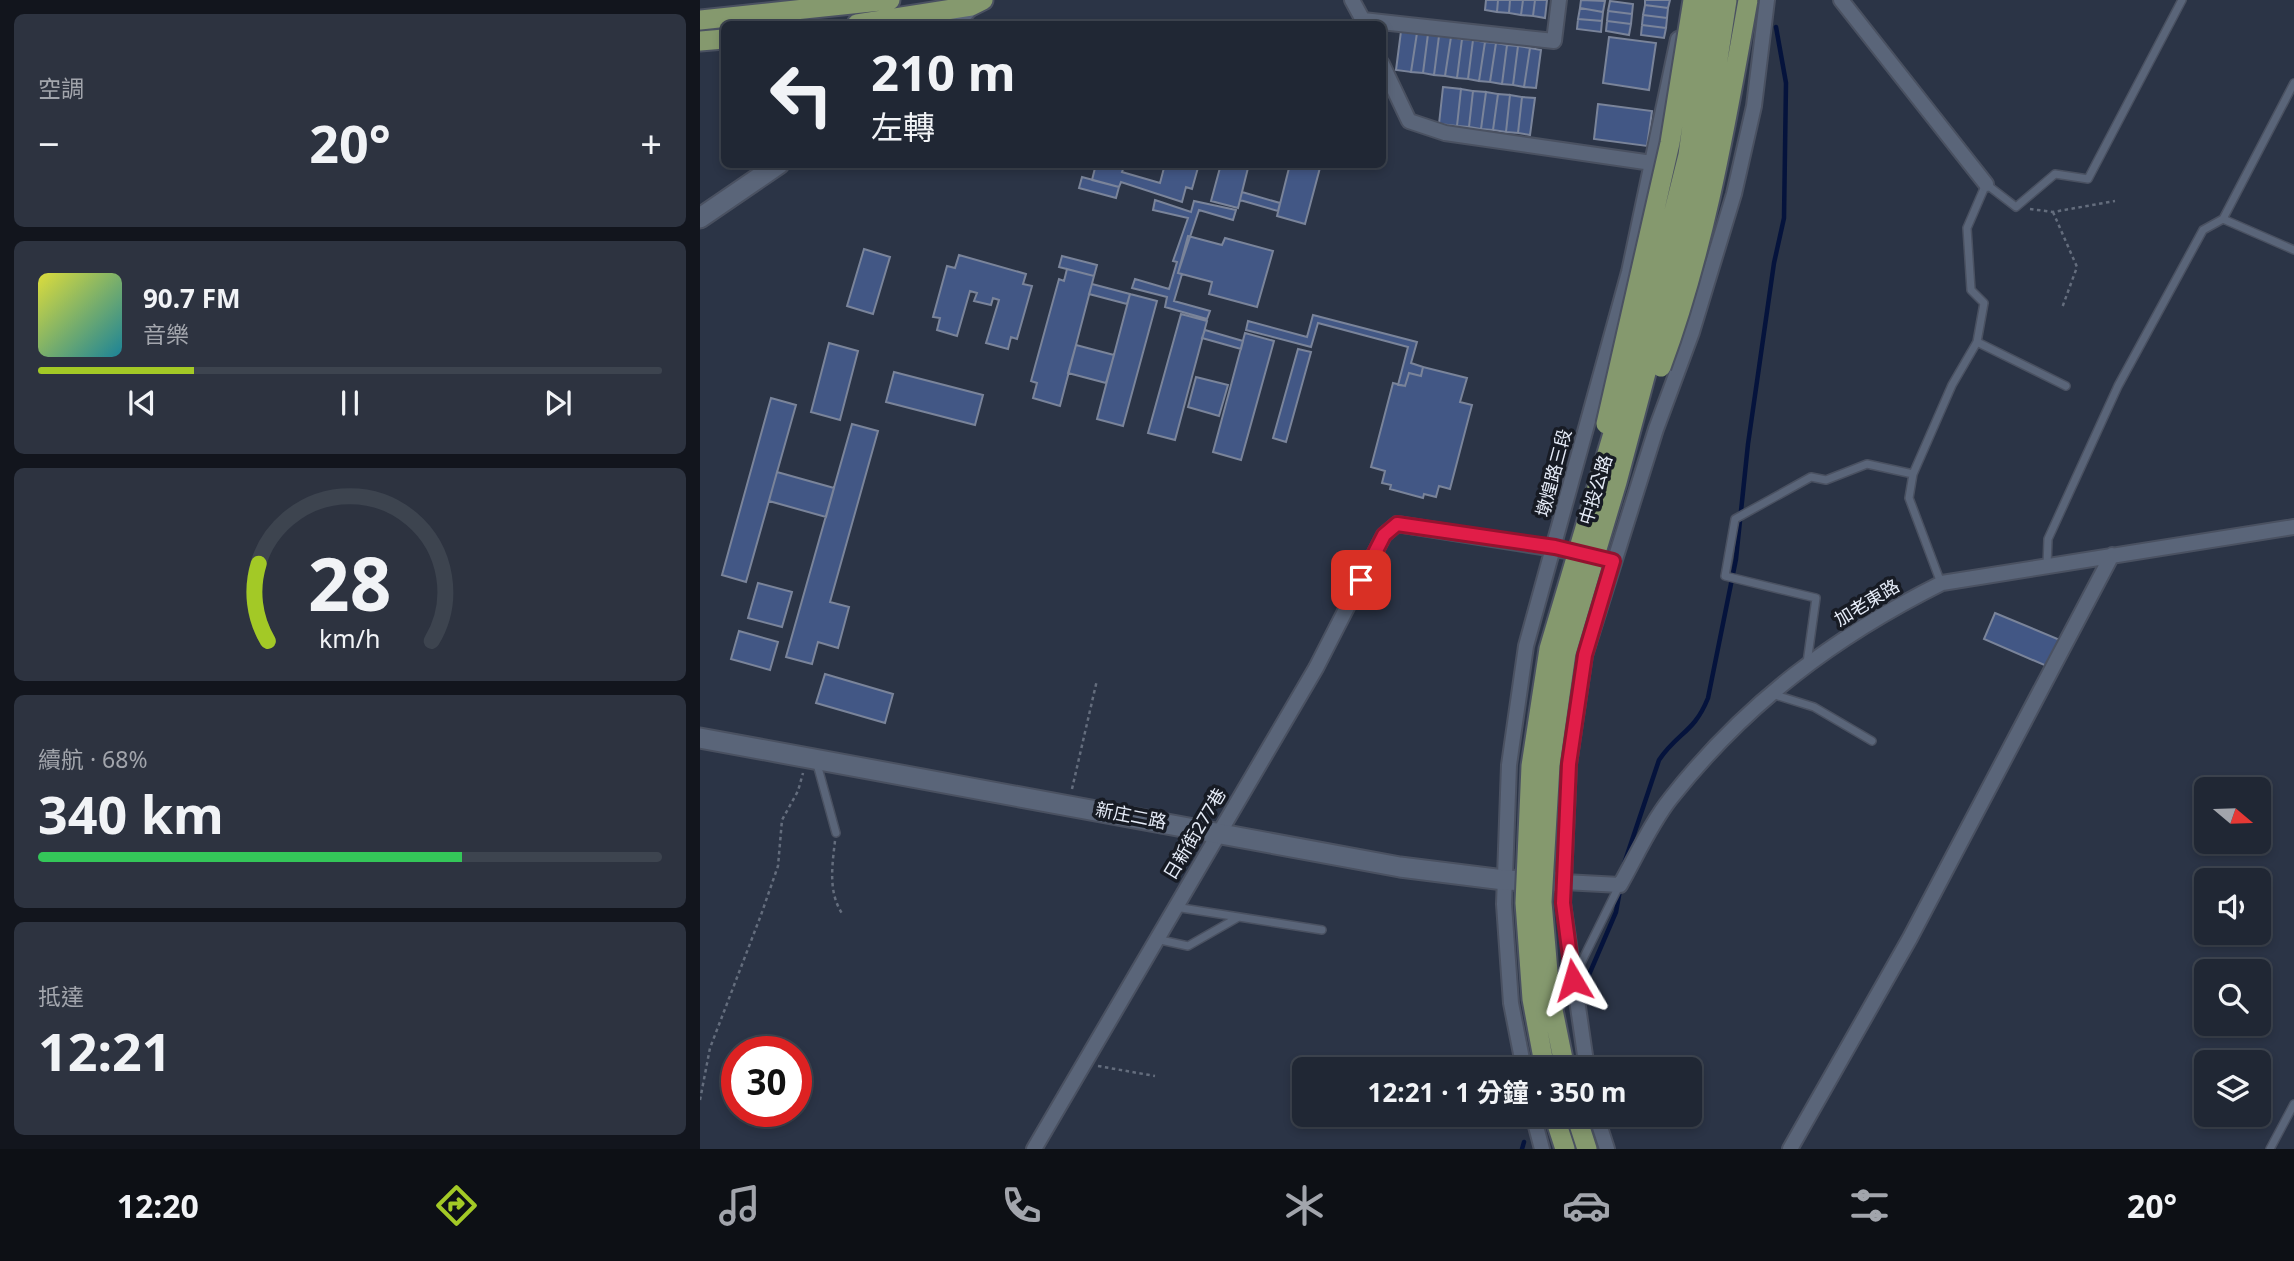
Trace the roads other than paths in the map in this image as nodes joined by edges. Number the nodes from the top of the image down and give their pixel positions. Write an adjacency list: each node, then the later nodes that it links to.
1 (890, 0): 13 (main road)
2 (1352, 0): 17 (street)
3 (1559, 0): 18 (street)
4 (1685, 0): 23 (street, 墩煌路三段)
5 (1693, 0): 34 (main road, bridge)
6 (1709, 0): 34 (main road, 中投公路, bridge)
7 (1727, 0): 34 (main road, 中投公路, bridge)
8 (1748, 0): 34 (main road, bridge)
9 (1767, 0): 30 (street)
10 (1841, 0): 25 (street)
11 (2182, 0): 25 (lane)
12 (976, 2): 15 (main road); 16 (street)
13 (798, 18): 14 (main road)
14 (700, 20)
15 (873, 21)
16 (956, 21)
17 (1363, 21)
18 (1386, 24)
19 (721, 39): 20 (main road)
20 (700, 41)
21 (1386, 72): 23 (street)
22 (2294, 83): 27 (lane)
23 (1652, 163): 29 (street, 墩煌路三段)
24 (773, 168): 26 (street)
25 (1986, 184): 31 (lane)
26 (700, 218)
27 (2223, 219): 28 (lane); 39 (lane)
28 (2294, 250)
29 (1629, 272): 30 (street); 36 (street, 墩煌路三段)
30 (1704, 292): 38 (street)
31 (1978, 342): 32 (lane); 33 (lane)
32 (2066, 386)
33 (1913, 474): 40 (lane); 41 (lane)
34 (1608, 482): 58 (main road, 中投公路, bridge); 60 (main road, 中投公路, bridge)
35 (2294, 527): 37 (street, 加老東路)
36 (1555, 547): 38 (street); 46 (street, 日新街277巷); 48 (street, 墩煌路三段)
37 (2112, 555): 39 (street, 加老東路); 74 (street)
38 (1613, 561): 49 (street)
39 (2047, 566): 40 (street, 加老東路)
40 (1942, 583): 41 (street, 加老東路)
41 (1807, 663): 42 (street, 加老東路)
42 (1768, 693): 44 (lane); 50 (street, 加老東路)
43 (700, 738): 45 (street, 新庄二路)
44 (1872, 741)
45 (807, 757): 46 (street, 新庄二路); 47 (lane)
46 (1217, 832): 48 (street, 新庄二路); 51 (street, 日新街277巷)
47 (836, 833)
48 (1504, 880): 49 (street, 新庄二路); 57 (street, 墩煌路三段)
49 (1564, 882): 50 (street); 55 (street)
50 (1620, 885): 55 (lane)
51 (1174, 907): 52 (lane); 54 (street, 日新街277巷)
52 (1238, 917): 53 (lane); 54 (lane)
53 (1322, 930)
54 (1156, 939): 68 (street, 日新街277巷)
55 (1573, 980): 56 (street)
56 (1577, 1004): 59 (street); 61 (street)
57 (1522, 1057)
58 (1543, 1057)
59 (1556, 1057)
60 (1563, 1057)
61 (1585, 1057)
62 (2294, 1104): 75 (lane)
63 (1534, 1127): 69 (street)
64 (1537, 1127): 70 (street)
65 (1557, 1127): 71 (main road)
66 (1580, 1127): 72 (main road)
67 (1600, 1127): 73 (street)
68 (1034, 1149)
69 (1532, 1149)
70 (1542, 1149)
71 (1565, 1149)
72 (1587, 1149)
73 (1607, 1149)
74 (1790, 1149)
75 (2270, 1149)

